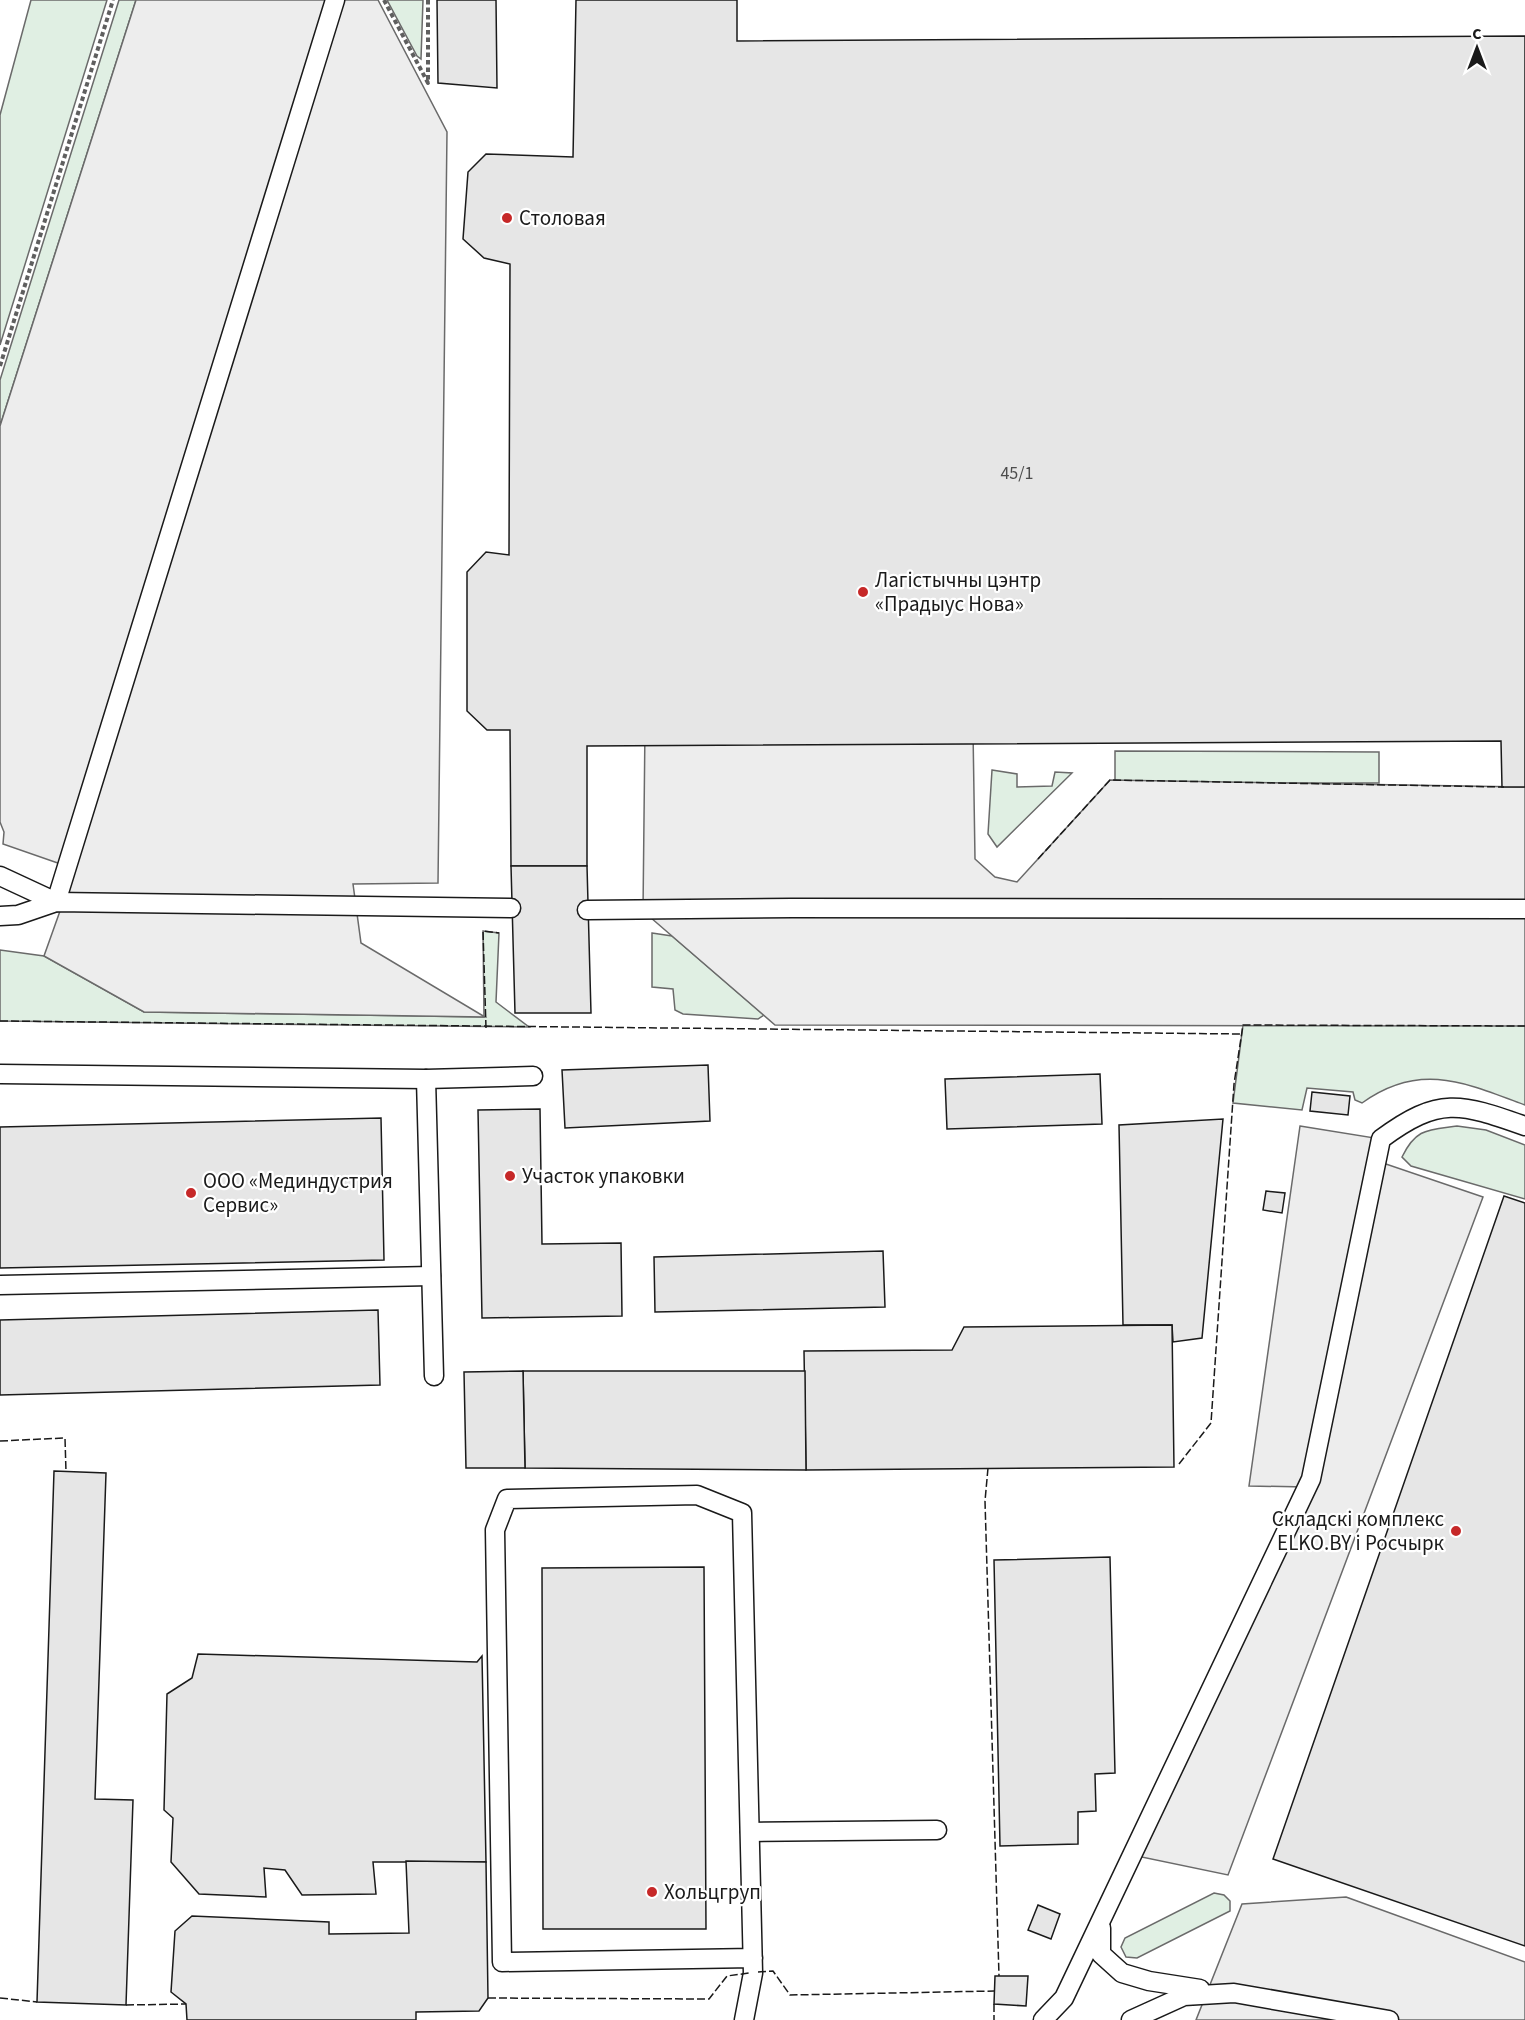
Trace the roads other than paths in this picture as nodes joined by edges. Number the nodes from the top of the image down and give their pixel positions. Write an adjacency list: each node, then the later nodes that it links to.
1 (335, 0): 3 (lane)
2 (0, 876): 3 (lane)
3 (56, 902): 4 (lane); 7 (lane)
4 (511, 908)
5 (1525, 909): 6 (lane)
6 (587, 910)
7 (0, 916)
8 (0, 1074): 10 (lane)
9 (533, 1076): 10 (lane)
10 (426, 1079): 12 (lane)
11 (1525, 1126): 17 (lane)
12 (431, 1276): 13 (lane); 14 (lane)
13 (0, 1284)
14 (434, 1376)
15 (937, 1830): 16 (lane)
16 (750, 1832): 18 (lane); 18 (lane)
17 (1101, 1920): 19 (lane); 21 (lane)
18 (753, 1958): 20 (lane)
19 (1226, 1993): 22 (lane); 23 (lane)
20 (744, 2020)
21 (1043, 2020)
22 (1131, 2020)
23 (1389, 2020)

